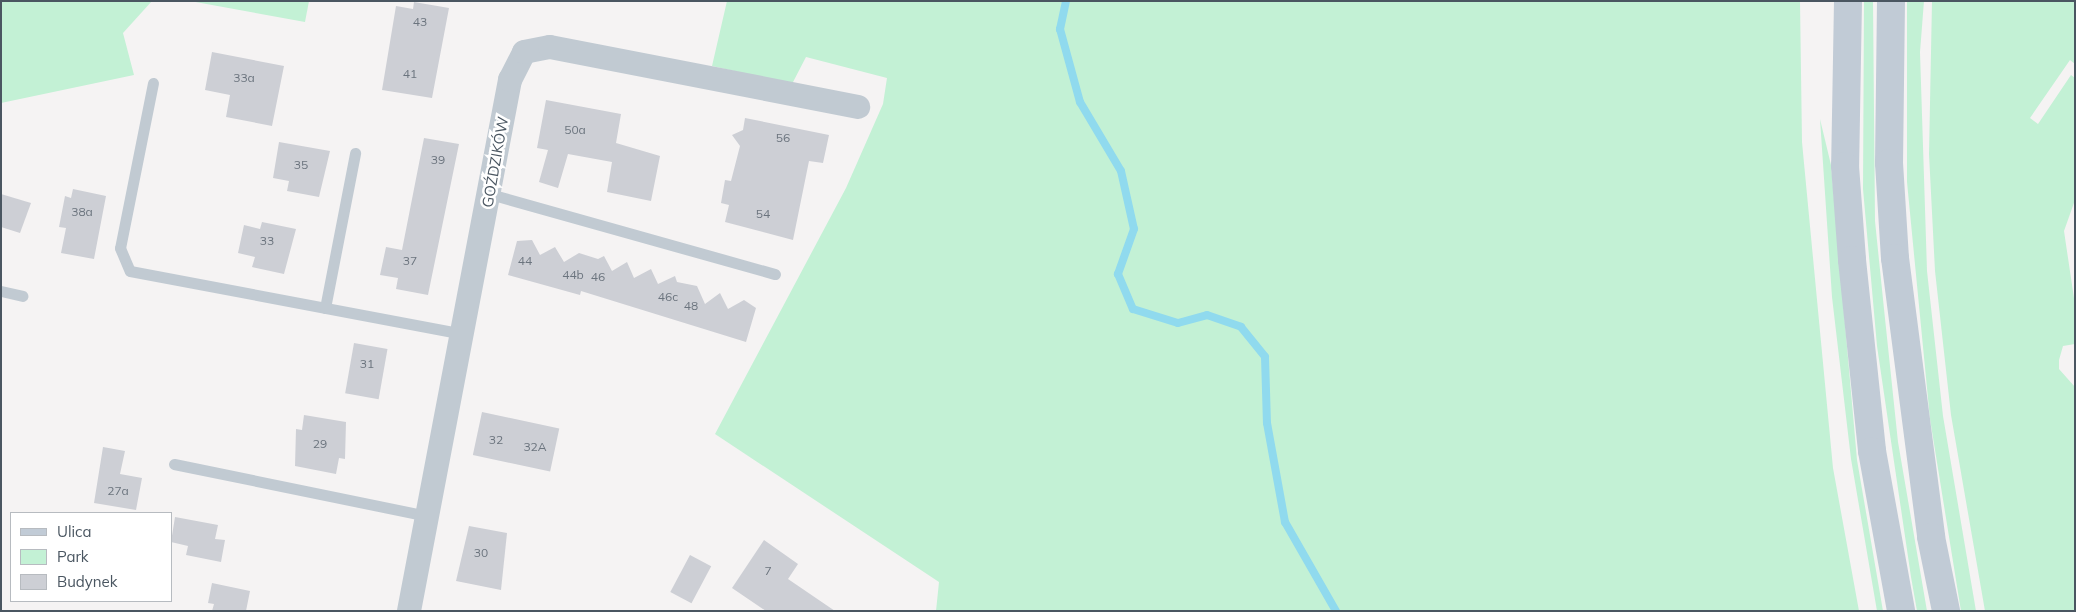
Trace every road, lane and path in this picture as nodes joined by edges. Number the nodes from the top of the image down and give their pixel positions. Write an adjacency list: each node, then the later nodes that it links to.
1 (1848, 1): 15 (main road)
2 (1892, 1): 16 (main road)
3 (153, 83): 10 (lane)
4 (858, 107): 6 (street, GOŹDZIKÓW)
5 (355, 153): 10 (lane)
6 (490, 194): 7 (lane); 11 (street, GOŹDZIKÓW)
7 (775, 274)
8 (1, 291): 9 (lane)
9 (22, 296)
10 (325, 308): 11 (lane)
11 (462, 334): 13 (street, GOŹDZIKÓW)
12 (174, 464): 13 (lane)
13 (427, 516): 14 (street, GOŹDZIKÓW)
14 (409, 611)
15 (1901, 611)
16 (1946, 611)

